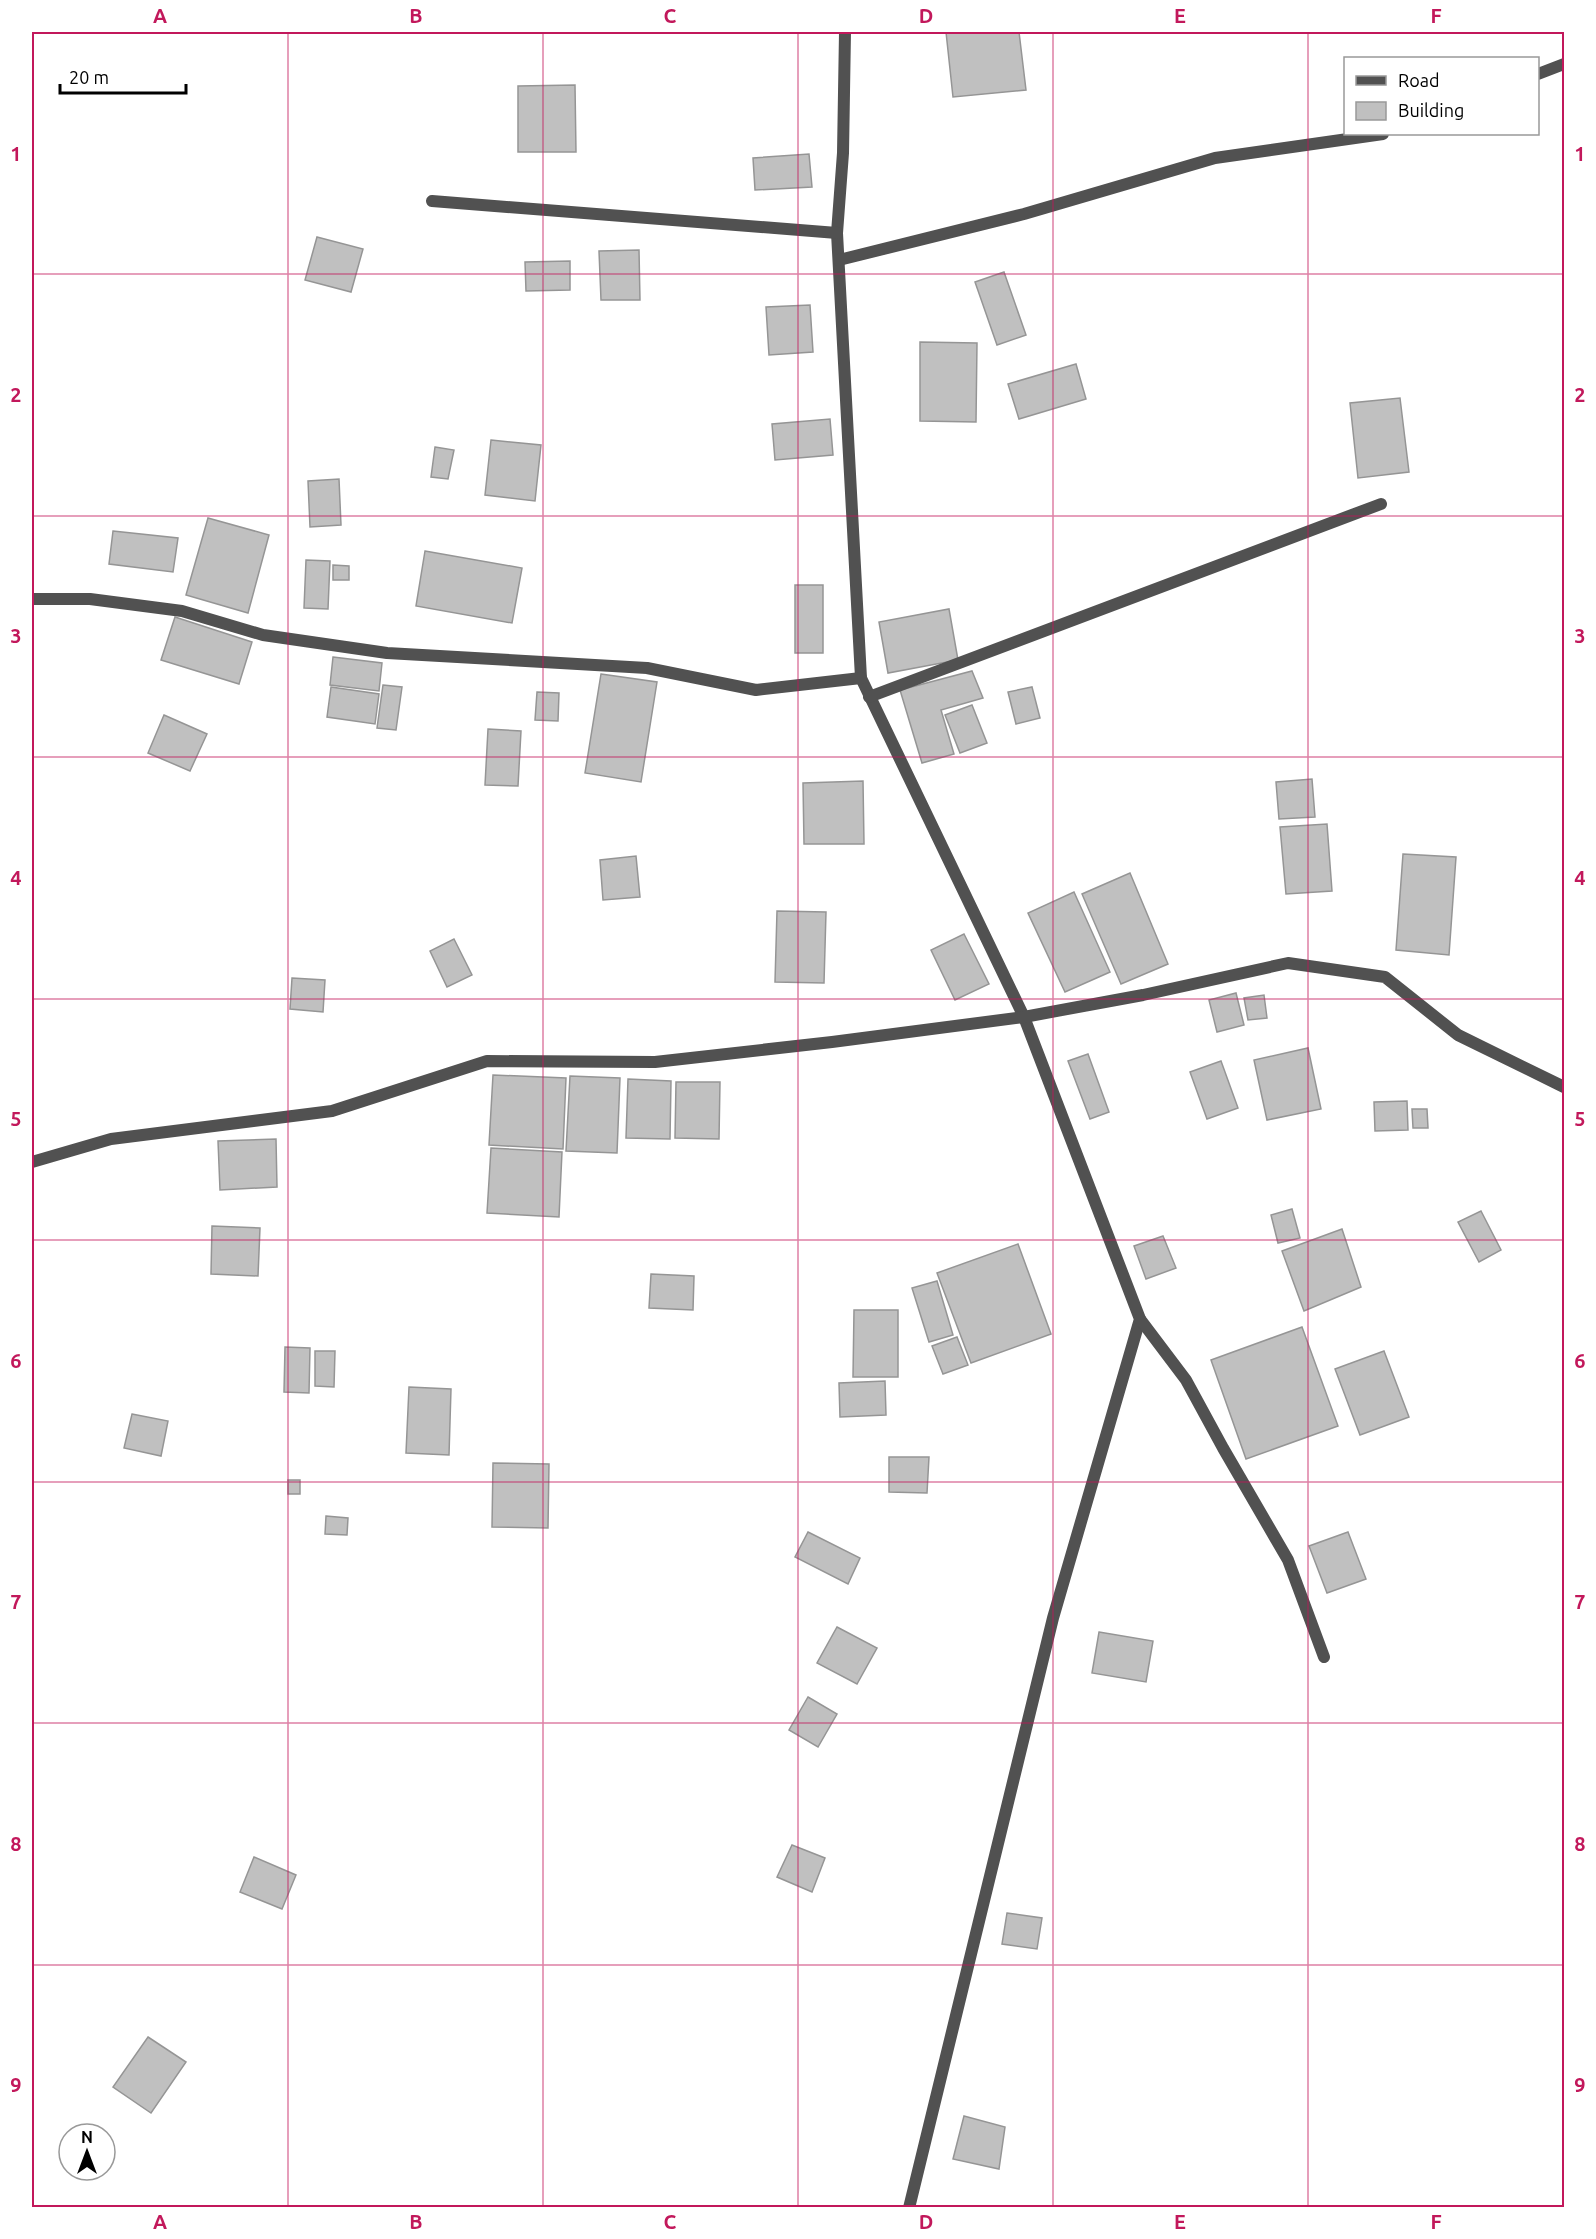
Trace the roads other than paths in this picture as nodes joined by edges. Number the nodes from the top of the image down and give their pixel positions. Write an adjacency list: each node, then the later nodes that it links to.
1 (845, 32): 6 (street)
2 (1564, 64): 3 (street)
3 (1539, 74)
4 (1376, 135): 7 (street)
5 (432, 201): 6 (street)
6 (837, 233): 7 (street)
7 (840, 260): 10 (street)
8 (1381, 504): 11 (street)
9 (32, 599): 10 (street)
10 (861, 678): 11 (street)
11 (869, 696): 12 (street)
12 (1024, 1017): 13 (street); 14 (street); 15 (street)
13 (1564, 1087)
14 (32, 1162)
15 (1140, 1319): 16 (street); 17 (street)
16 (1324, 1657)
17 (909, 2208)

